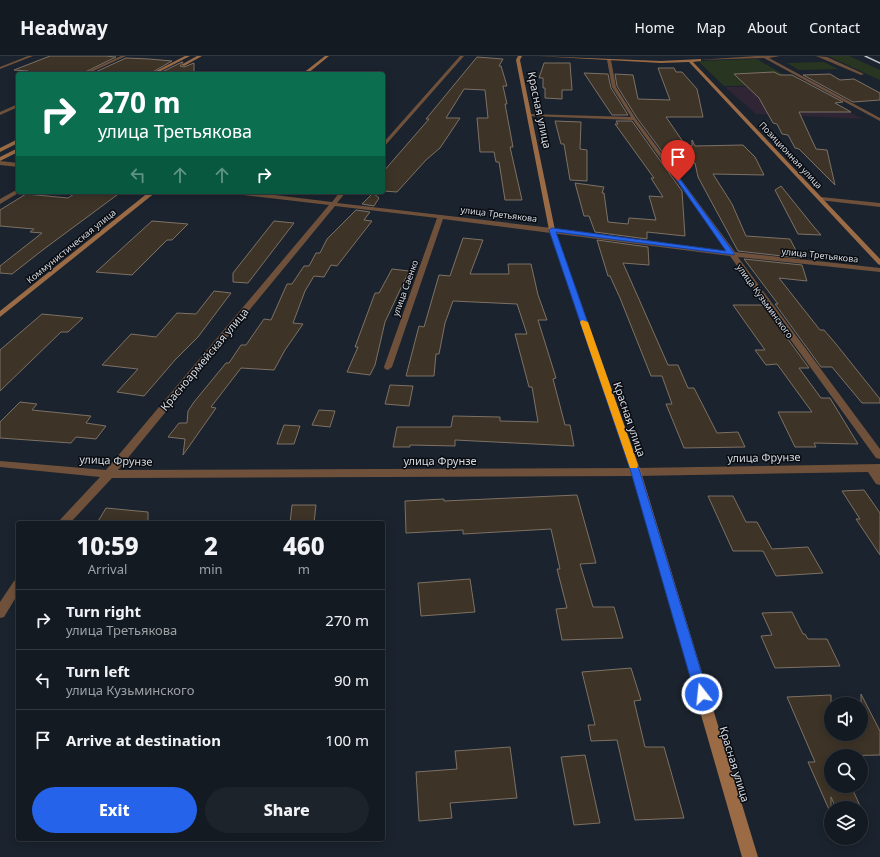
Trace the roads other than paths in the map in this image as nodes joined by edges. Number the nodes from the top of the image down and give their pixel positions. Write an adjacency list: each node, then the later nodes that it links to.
1 (31, 56): 16 (street)
2 (124, 56): 17 (street)
3 (188, 56): 18 (street)
4 (200, 56): 15 (street)
5 (327, 56): 19 (street)
6 (462, 56): 27 (street)
7 (520, 56): 23 (street, Красная улица)
8 (539, 56): 9 (street)
9 (554, 56): 14 (street)
10 (778, 56): 12 (street)
11 (818, 56): 20 (lane)
12 (765, 57): 13 (street); 25 (street)
13 (692, 58): 14 (street); 37 (street, Позиционная улица)
14 (609, 60): 24 (street, улица Кузьминского)
15 (179, 67)
16 (0, 68)
17 (88, 72)
18 (156, 72)
19 (307, 72)
20 (862, 74)
21 (16, 106): 22 (street)
22 (0, 114)
23 (529, 115): 24 (street); 42 (street, Красная улица)
24 (634, 119): 43 (street, улица Кузьминского)
25 (880, 120)
26 (16, 142): 28 (street)
27 (385, 144)
28 (0, 150)
29 (16, 151): 30 (street)
30 (0, 159)
31 (0, 163): 32 (street)
32 (16, 165)
33 (16, 192): 38 (street)
34 (151, 194): 46 (street, Коммунистическая улица)
35 (250, 194): 39 (street, улица Третьякова)
36 (341, 194): 39 (street, Красноармейская улица)
37 (820, 199): 40 (lane); 44 (street, Позиционная улица)
38 (0, 202)
39 (332, 204): 41 (street, улица Третьякова); 52 (street, Красноармейская улица)
40 (880, 205)
41 (441, 217): 42 (street, улица Третьякова); 47 (street, улица Саенко)
42 (552, 230): 43 (street, улица Третьякова); 51 (street, Красная улица)
43 (731, 254): 45 (street, улица Третьякова); 48 (street, улица Кузьминского)
44 (880, 263)
45 (880, 270)
46 (0, 315)
47 (388, 367)
48 (880, 456)
49 (0, 464): 52 (street, улица Фрунзе)
50 (875, 468): 51 (street, улица Фрунзе); 53 (street)
51 (636, 472): 52 (street, улица Фрунзе); 57 (street, Красная улица)
52 (109, 474): 54 (street, Красноармейская улица)
53 (880, 481)
54 (65, 521)
55 (16, 587): 56 (street)
56 (0, 613)
57 (750, 857)

